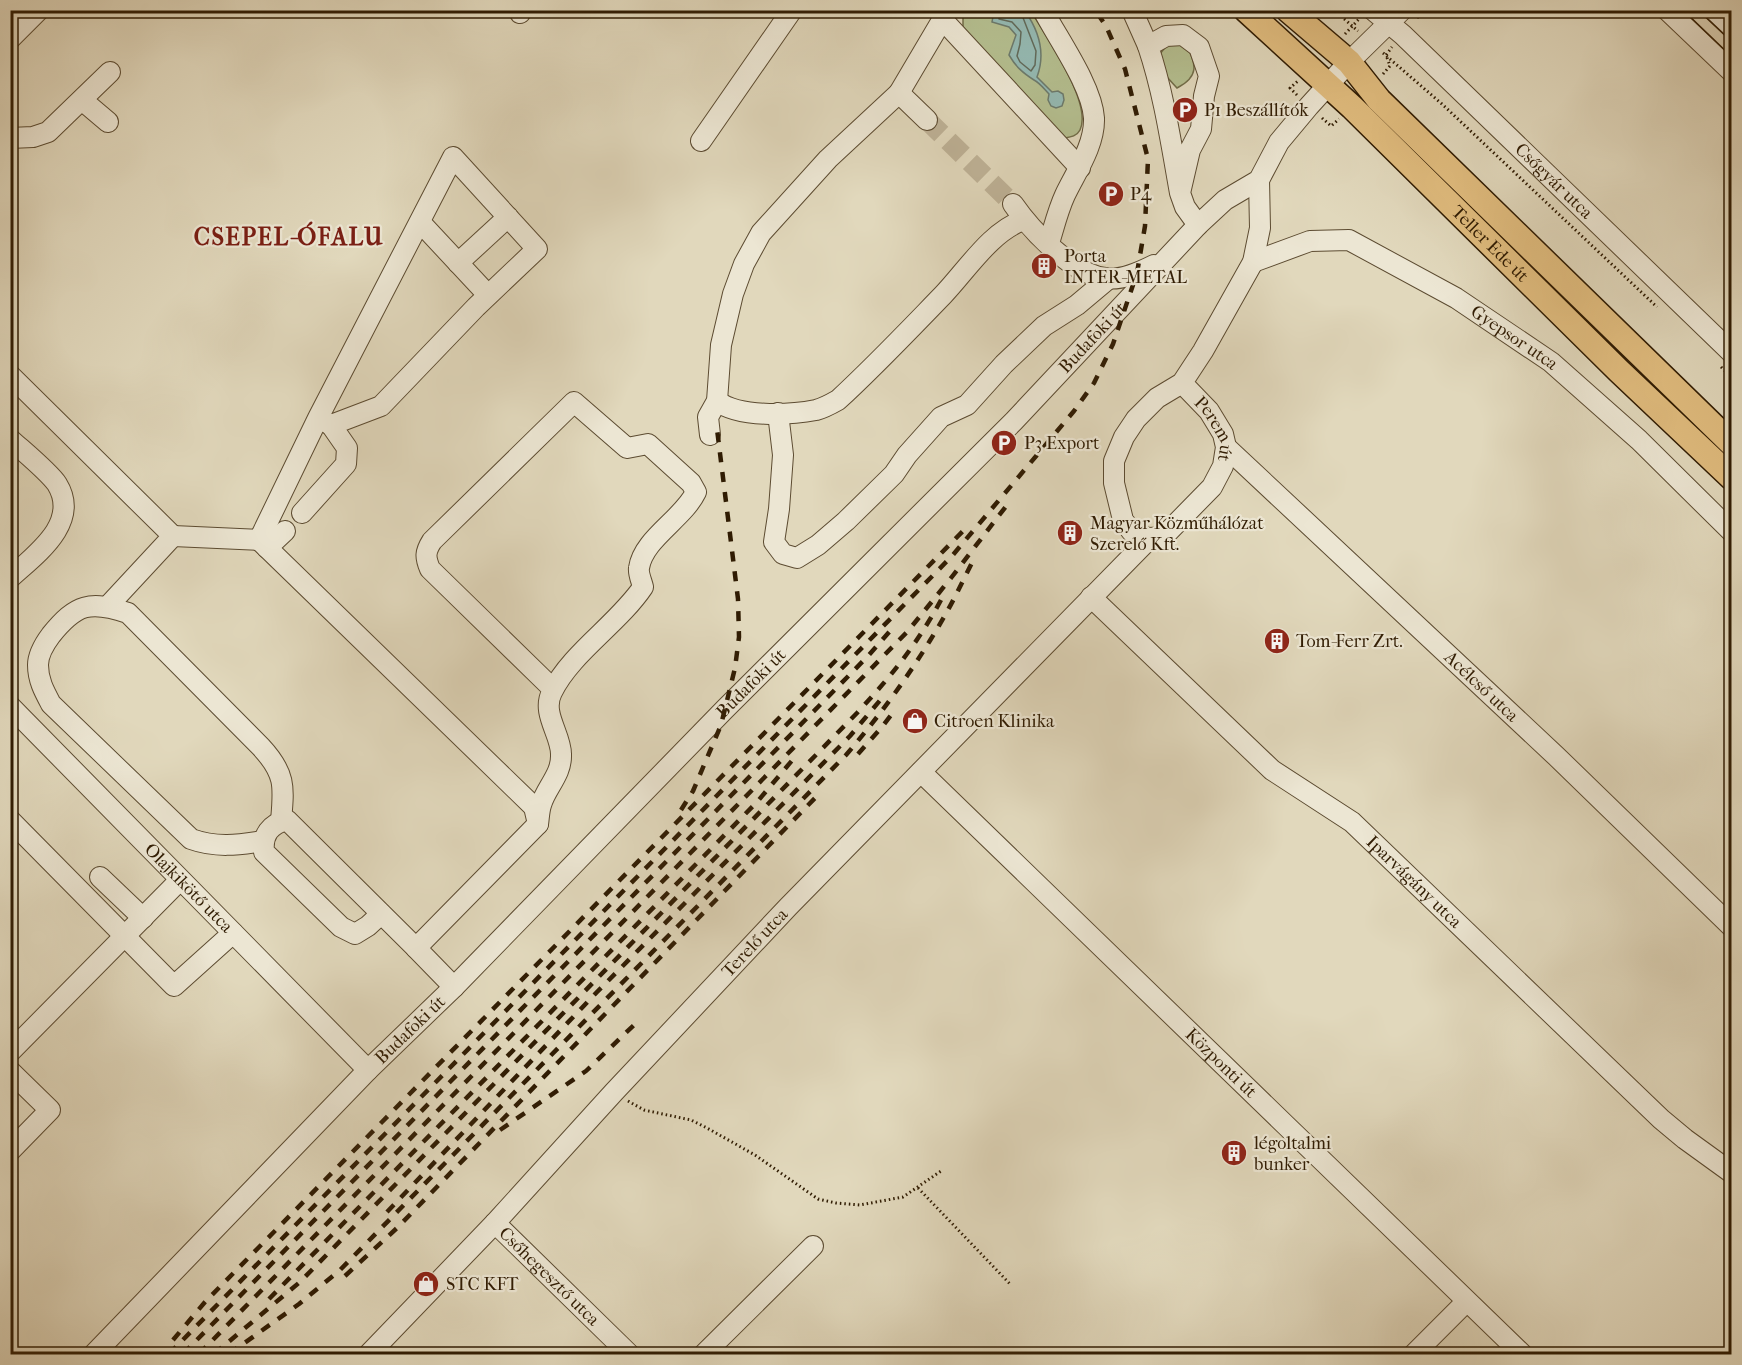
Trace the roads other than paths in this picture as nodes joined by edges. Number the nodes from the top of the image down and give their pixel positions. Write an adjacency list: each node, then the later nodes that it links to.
1 (39, 10): 12 (street)
2 (792, 10): 23 (street)
3 (1043, 10): 24 (street)
4 (1132, 10): 13 (street)
5 (1246, 10): 17 (main road, Teller Ede út)
6 (1288, 10): 14 (main road, Teller Ede út)
7 (1666, 10): 16 (street)
8 (1715, 11): 11 (street)
9 (1388, 14): 14 (street); 36 (street, Csőgyár utca)
10 (945, 15): 18 (street); 24 (street)
11 (1731, 27)
12 (10, 39)
13 (1148, 46): 26 (street); 26 (street)
14 (1349, 62): 17 (street); 44 (main road, Teller Ede út)
15 (110, 72): 19 (street)
16 (1731, 72)
17 (1329, 85): 25 (street); 46 (main road, Teller Ede út)
18 (898, 93): 20 (street); 39 (street)
19 (82, 100): 21 (street); 22 (street)
20 (927, 120)
21 (108, 122)
22 (10, 138)
23 (701, 141)
24 (1080, 168): 30 (street)
25 (1259, 180): 29 (street, Budafoki út); 32 (street, Perem út)
26 (1180, 193): 29 (street)
27 (508, 217): 28 (street); 33 (street); 35 (street)
28 (420, 222): 33 (street); 41 (street)
29 (1198, 225): 31 (street, Budafoki út)
30 (1051, 235): 34 (street); 40 (street)
31 (1162, 262): 34 (street); 71 (street, Budafoki út)
32 (1253, 262): 38 (street, Perem út); 49 (street, Gyepsor utca)
33 (458, 263): 35 (street)
34 (1103, 278): 40 (street)
35 (489, 295): 41 (street)
36 (1723, 357)
37 (10, 375): 50 (street)
38 (1182, 383): 45 (street, Perem út); 51 (street, Perem út)
39 (717, 401): 40 (street); 42 (street)
40 (778, 413)
41 (325, 421): 47 (street); 52 (street)
42 (710, 435)
43 (10, 439): 53 (street)
44 (1731, 444)
45 (1226, 447): 51 (street, Perem út); 67 (street, Acélcső utca)
46 (1731, 478)
47 (302, 513)
48 (285, 531): 52 (street)
49 (1731, 532)
50 (173, 536): 52 (street); 55 (street)
51 (1150, 538): 54 (street, Terelő utca)
52 (263, 544): 61 (street)
53 (10, 578)
54 (1091, 597): 58 (street, Terelő utca); 76 (street, Iparvágány utca)
55 (108, 606): 60 (street); 62 (street)
56 (554, 689): 56 (street); 61 (street)
57 (10, 706): 64 (street, Olajkikötő utca)
58 (921, 772): 77 (street, Terelő utca); 79 (street, Központi út)
59 (10, 820): 69 (street)
60 (281, 821): 62 (street); 65 (street)
61 (538, 824): 70 (street)
62 (263, 841): 65 (street)
63 (100, 877): 66 (street)
64 (180, 880): 66 (street); 68 (street, Olajkikötő utca)
65 (381, 914): 70 (street)
66 (143, 918): 69 (street)
67 (1731, 927)
68 (233, 933): 69 (street); 73 (street, Olajkikötő utca)
69 (125, 936): 72 (street)
70 (416, 948): 71 (street)
71 (454, 987): 73 (street, Budafoki út)
72 (10, 1052)
73 (368, 1070): 80 (street, Budafoki út)
74 (10, 1071): 75 (street)
75 (10, 1151)
76 (1731, 1173)
77 (495, 1223): 81 (street, Terelő utca); 82 (street, Csőhegesztő utca)
78 (813, 1246): 83 (street)
79 (1466, 1302): 84 (street); 85 (street, Központi út)
80 (94, 1354)
81 (369, 1354)
82 (629, 1354)
83 (704, 1354)
84 (1414, 1354)
85 (1522, 1354)

